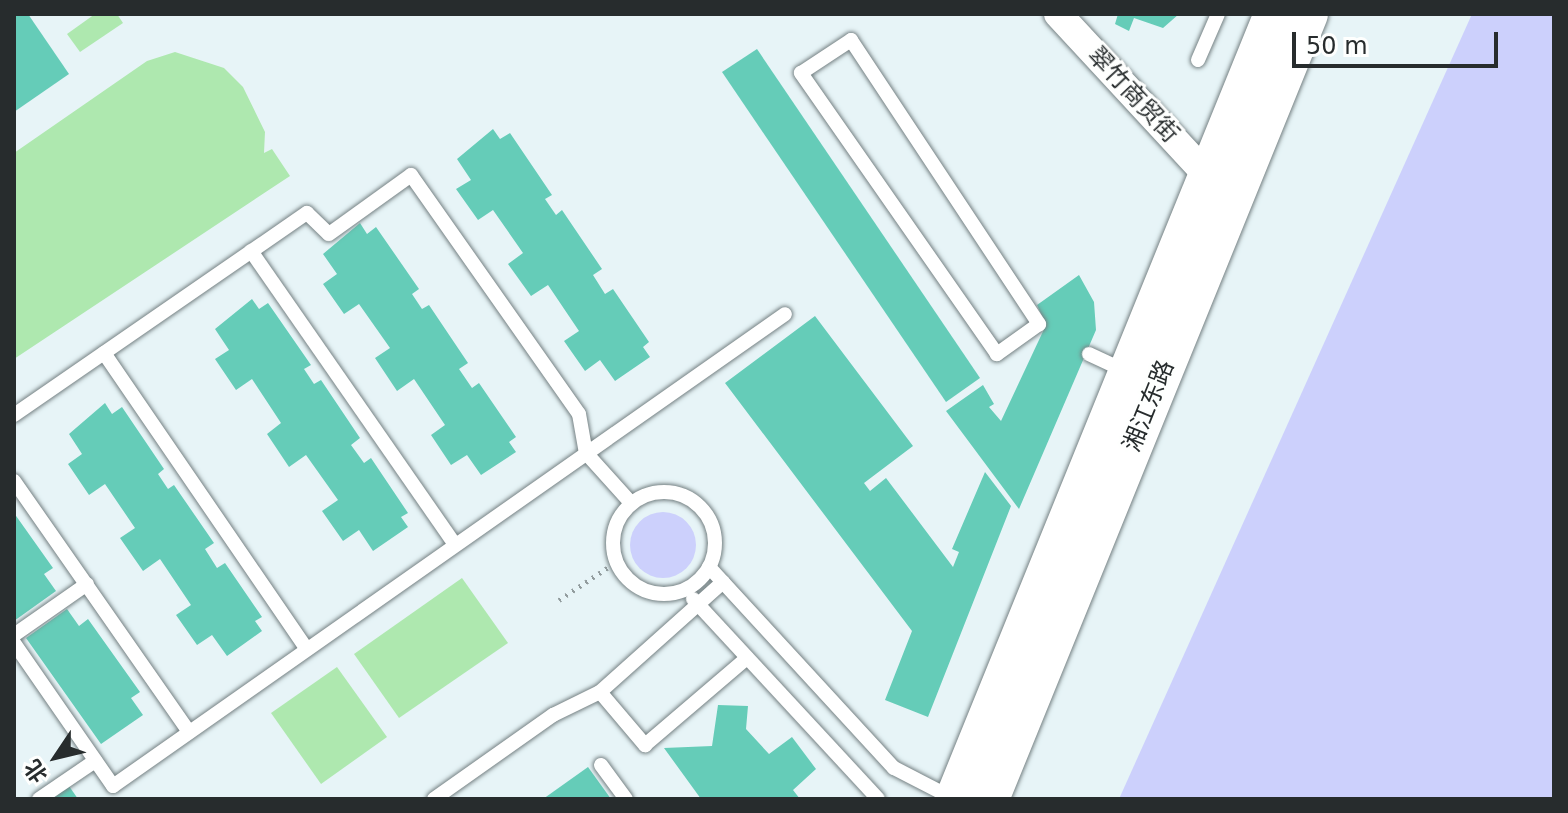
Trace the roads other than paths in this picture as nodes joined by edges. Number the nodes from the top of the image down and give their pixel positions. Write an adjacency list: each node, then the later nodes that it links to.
1 (1058, 14): 6 (street, 翠竹商贸街)
2 (1218, 14): 5 (lane)
3 (1274, 14): 6 (main road, 湘江东路)
4 (1308, 14): 36 (main road, 湘江东路)
5 (1198, 60)
6 (1208, 176): 12 (main road, 湘江东路)
7 (251, 251): 10 (lane); 14 (lane); 17 (lane)
8 (785, 314): 14 (lane)
9 (1039, 324): 9 (lane)
10 (104, 353): 13 (lane); 25 (lane)
11 (1089, 354): 12 (lane)
12 (1129, 373): 35 (main road, 湘江东路)
13 (14, 415)
14 (586, 453): 16 (lane); 17 (lane)
15 (14, 481): 20 (lane)
16 (631, 503): 18 (lane); 21 (lane)
17 (455, 544): 25 (lane)
18 (709, 567): 19 (lane); 21 (lane)
19 (723, 582): 22 (lane); 35 (lane)
20 (87, 584): 23 (lane); 28 (lane)
21 (685, 589): 22 (lane)
22 (698, 604): 26 (lane); 27 (lane)
23 (14, 635)
24 (14, 643): 29 (lane)
25 (307, 649): 28 (lane)
26 (747, 658): 27 (lane); 34 (lane)
27 (600, 692): 32 (lane)
28 (189, 732): 29 (lane)
29 (95, 761): 31 (lane)
30 (601, 765): 33 (lane)
31 (39, 799)
32 (434, 799)
33 (626, 799)
34 (878, 799)
35 (955, 799)
36 (989, 799)

